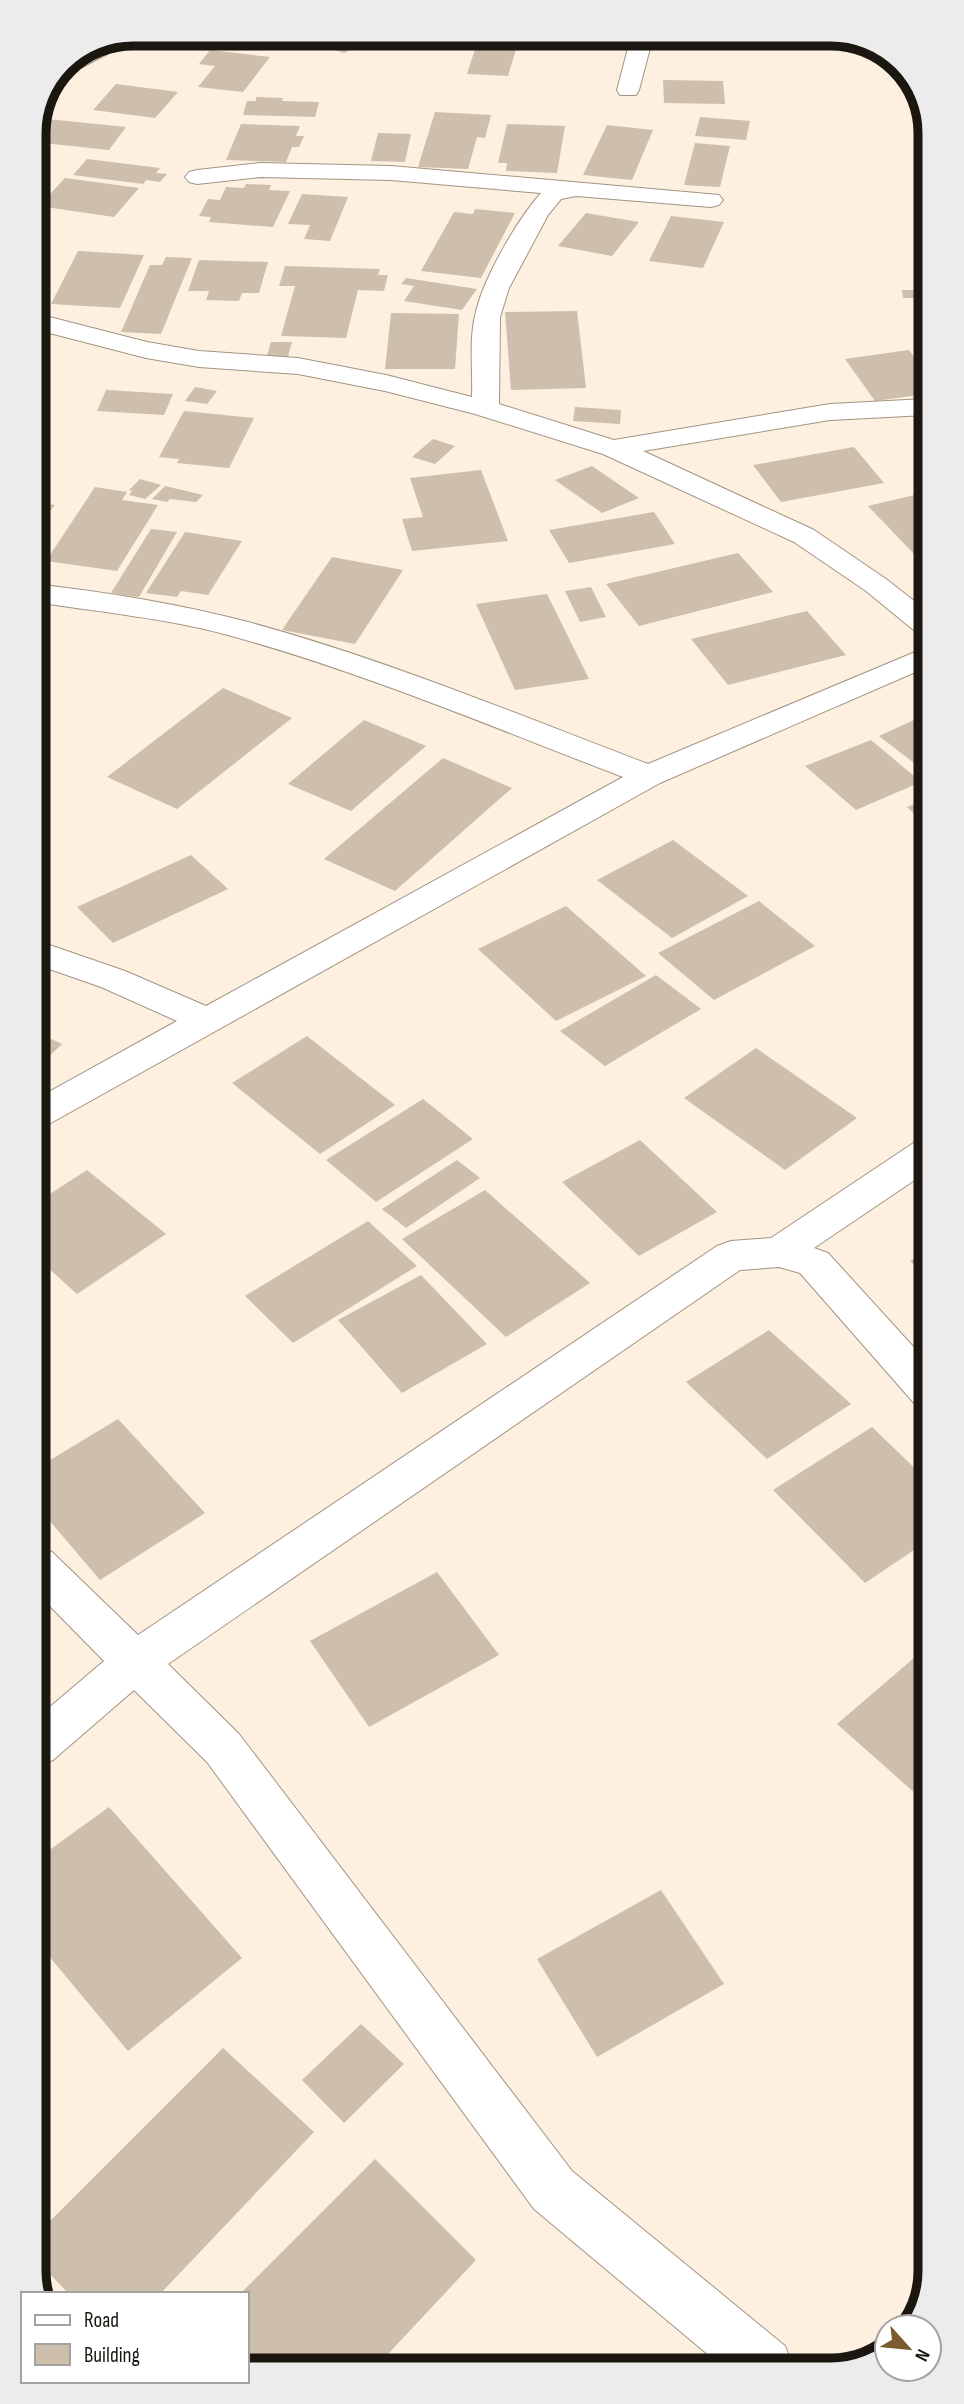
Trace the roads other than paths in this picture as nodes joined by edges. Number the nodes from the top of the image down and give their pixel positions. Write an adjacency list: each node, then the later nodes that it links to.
1 (640, 46): 2 (street)
2 (628, 90)
3 (197, 177): 4 (street)
4 (570, 190): 5 (street); 8 (street)
5 (711, 200)
6 (46, 324): 8 (street)
7 (918, 407): 9 (street)
8 (485, 408): 9 (street)
9 (613, 448): 11 (street)
10 (46, 595): 13 (street)
11 (918, 619)
12 (918, 660): 13 (street)
13 (649, 776): 15 (street)
14 (46, 955): 15 (street)
15 (206, 1020): 16 (street)
16 (46, 1109)
17 (918, 1159): 18 (street)
18 (779, 1252): 19 (street); 21 (street)
19 (918, 1380)
20 (46, 1574): 21 (street)
21 (135, 1662): 22 (street); 23 (street)
22 (46, 1738)
23 (755, 2358)

